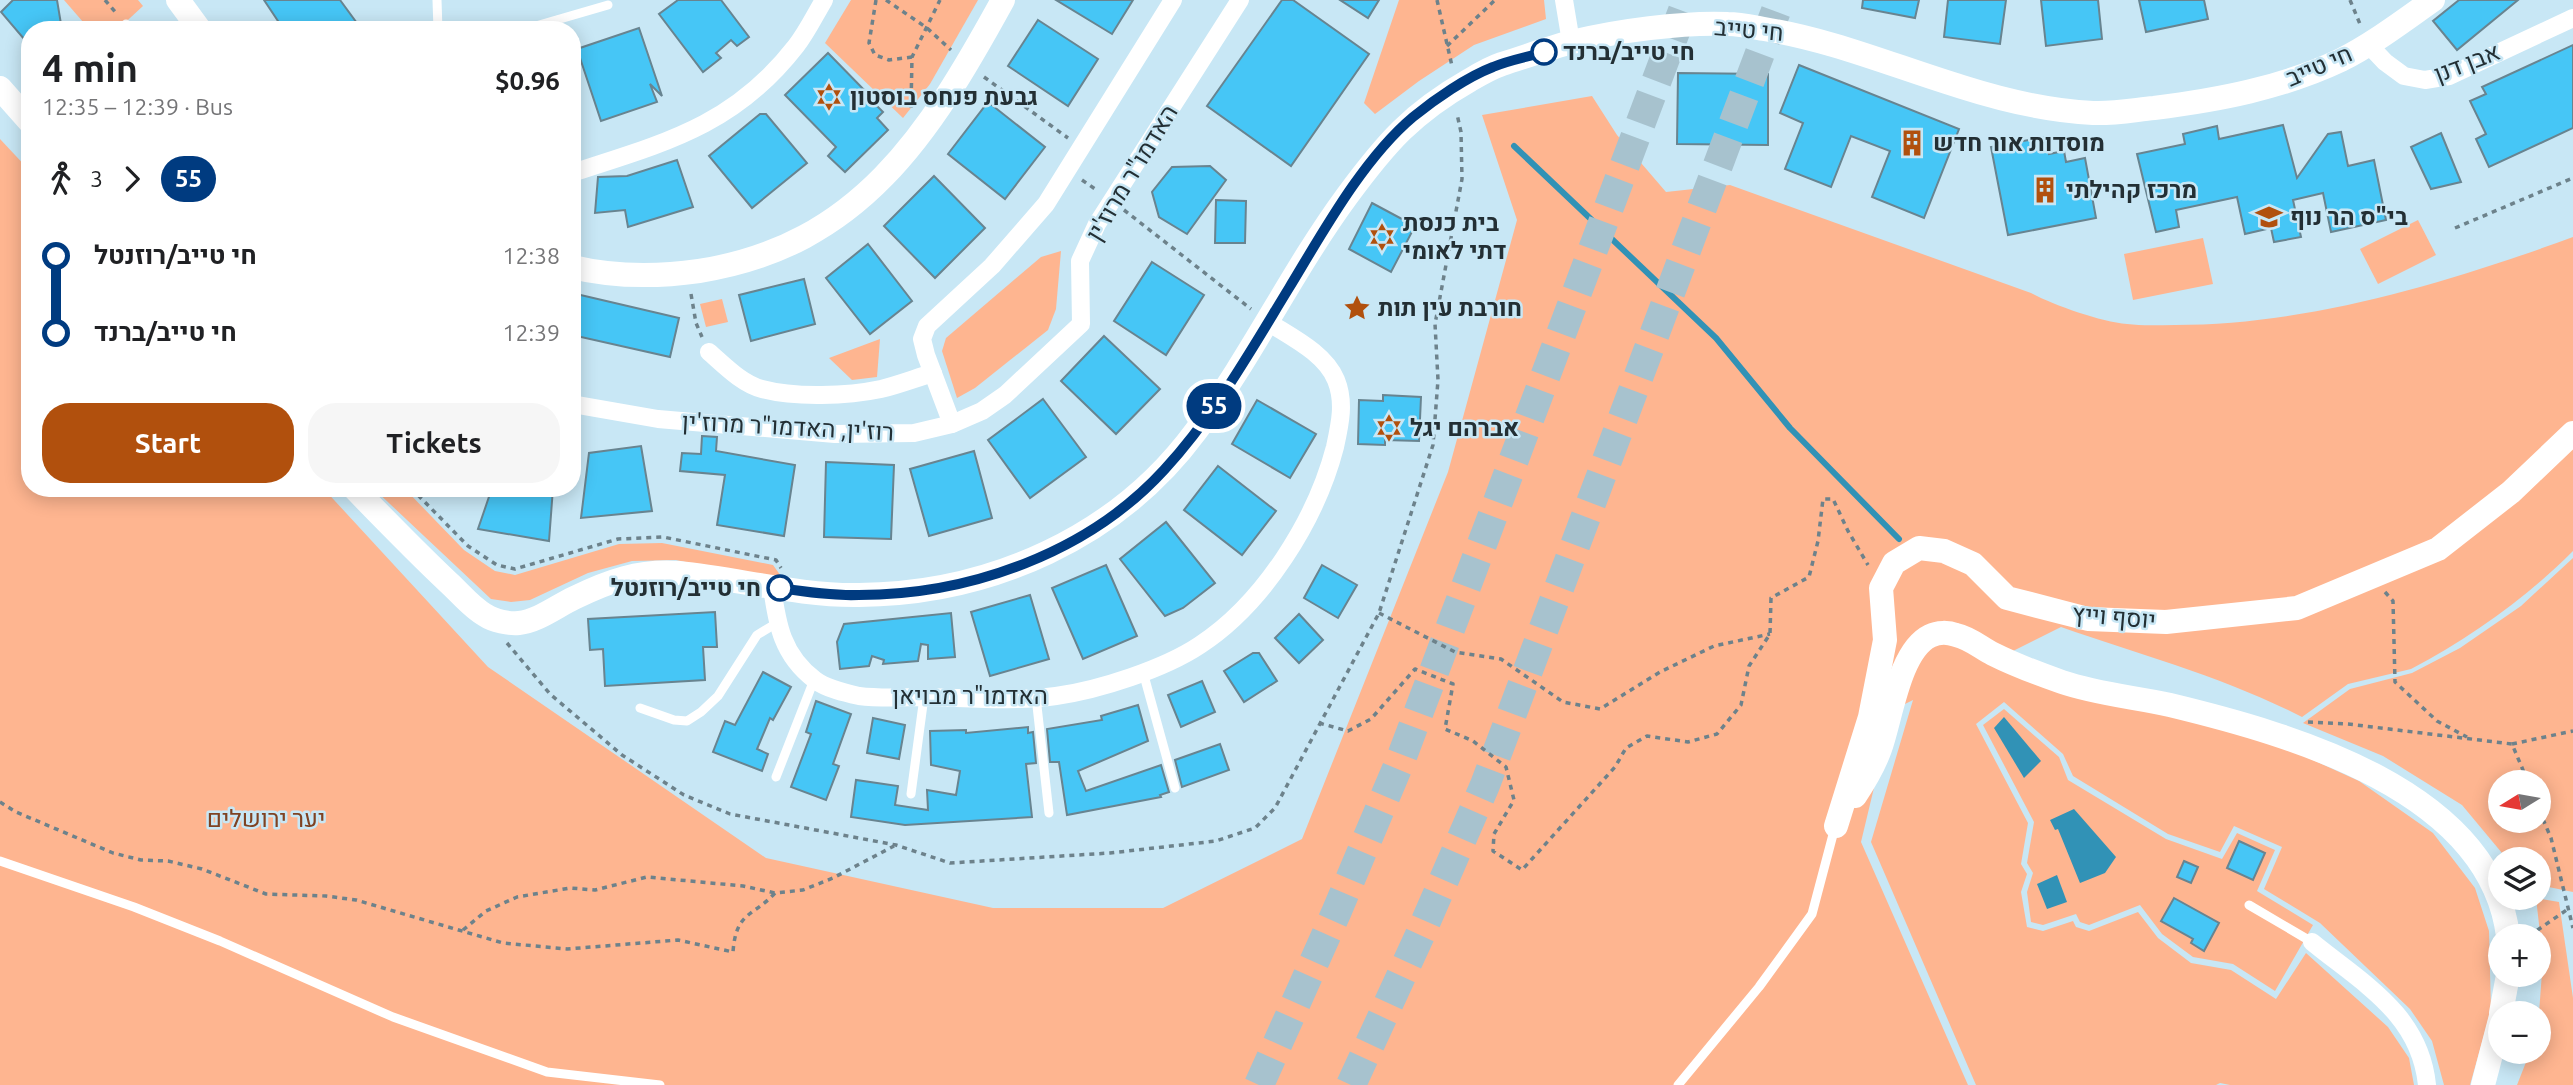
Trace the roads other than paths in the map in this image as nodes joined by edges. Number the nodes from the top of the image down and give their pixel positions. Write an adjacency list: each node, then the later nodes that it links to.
1 (178, 0): 12 (street)
2 (193, 0): 13 (street)
3 (437, 0): 14 (lane)
4 (824, 0): 20 (street)
5 (1003, 0): 21 (street)
6 (1173, 0): 24 (street)
7 (1240, 0): 26 (street, האדמו"ר מרוז'ין)
8 (1564, 0): 16 (street)
9 (2432, 0): 17 (street, חי טייב)
10 (608, 5): 15 (lane)
11 (2573, 18): 17 (street, אבן דנן)
12 (195, 21)
13 (199, 21)
14 (438, 21)
15 (553, 21)
16 (1571, 42): 17 (street, חי טייב); 22 (street, חי טייב)
17 (2368, 44)
18 (0, 88): 19 (street)
19 (21, 111)
20 (581, 170)
21 (581, 268)
22 (1268, 322): 29 (street, חי טייב); 31 (street, האדמו"ר מבויאן)
23 (709, 352): 24 (street)
24 (933, 373): 26 (street)
25 (581, 406): 26 (street, רוז'ין, האדמו"ר מרוז'ין)
26 (952, 424)
27 (2573, 433): 40 (street, יוסף וייץ)
28 (363, 497): 29 (street, חי טייב)
29 (783, 588): 30 (street, האדמו"ר מבויאן)
30 (777, 623): 32 (street, האדמו"ר מבויאן); 35 (lane)
31 (1143, 672): 34 (street, האדמו"ר מבויאן); 37 (lane)
32 (814, 680): 33 (street, האדמו"ר מבויאן); 36 (lane)
33 (924, 697): 34 (street, האדמו"ר מבויאן); 38 (lane)
34 (1036, 697): 39 (lane)
35 (639, 708)
36 (776, 777)
37 (1175, 788)
38 (911, 794)
39 (1049, 813)
40 (1836, 826): 43 (street); 47 (lane)
41 (0, 861): 46 (lane)
42 (2249, 905): 44 (lane)
43 (2505, 924)
44 (2312, 942): 48 (street)
45 (2488, 1064): 49 (street)
46 (660, 1085)
47 (1678, 1085)
48 (2427, 1085)
49 (2483, 1085)

